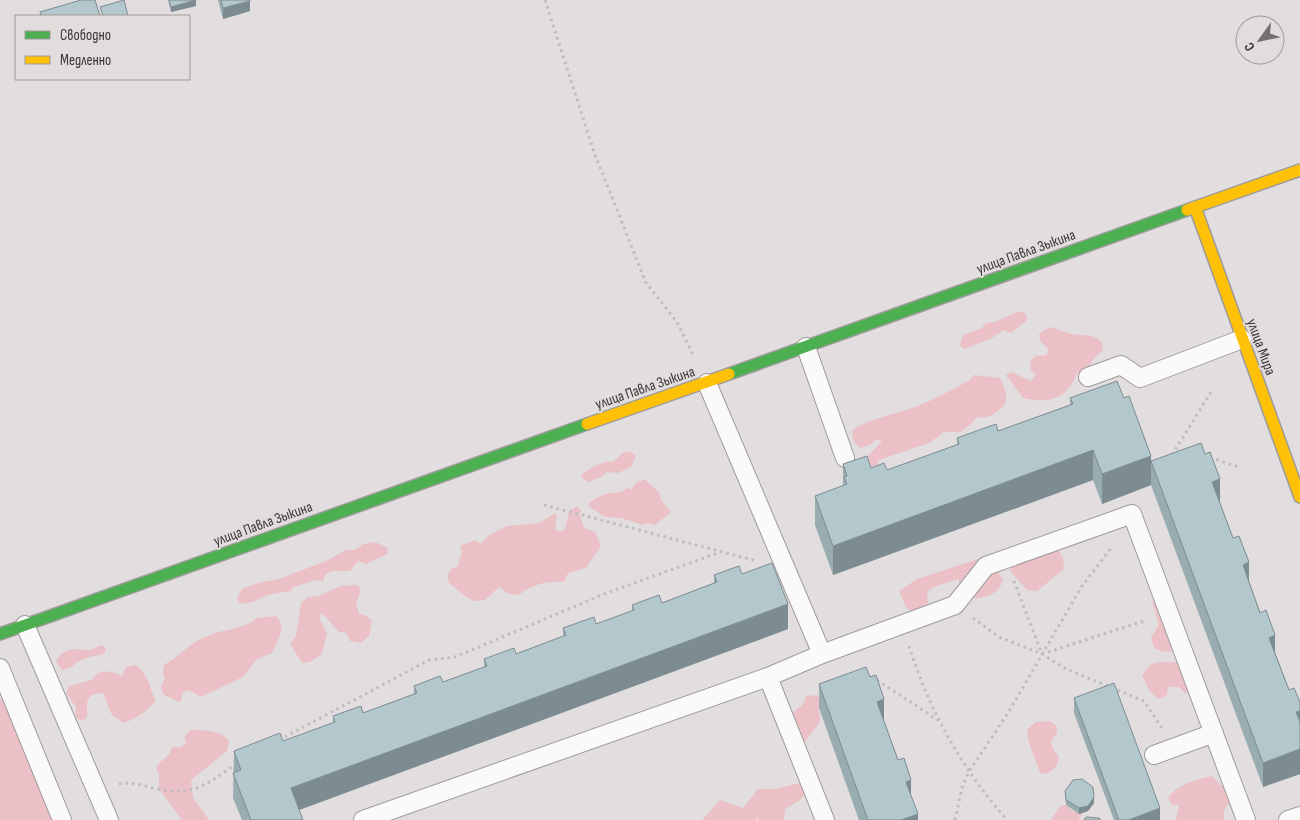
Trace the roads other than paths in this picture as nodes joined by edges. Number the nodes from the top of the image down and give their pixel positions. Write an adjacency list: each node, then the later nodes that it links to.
1 (1300, 170): 2 (main road, улица Павла Зыкина)
2 (1195, 207): 3 (main road, улица Мира); 4 (main road, улица Павла Зыкина)
3 (1242, 339): 5 (lane); 8 (main road, улица Мира)
4 (806, 347): 6 (main road, улица Павла Зыкина); 7 (lane)
5 (1088, 377)
6 (707, 383): 10 (main road, улица Павла Зыкина); 12 (lane)
7 (845, 458)
8 (1296, 474): 9 (main road, улица Мира)
9 (1300, 497)
10 (24, 625): 11 (main road, улица Павла Зыкина); 18 (lane)
11 (0, 634)
12 (826, 652): 14 (lane); 15 (lane)
13 (0, 668): 17 (lane)
14 (768, 677): 19 (lane); 20 (lane)
15 (1214, 733): 16 (lane); 21 (lane)
16 (1154, 755)
17 (62, 820)
18 (109, 820)
19 (363, 820)
20 (824, 820)
21 (1246, 820)

